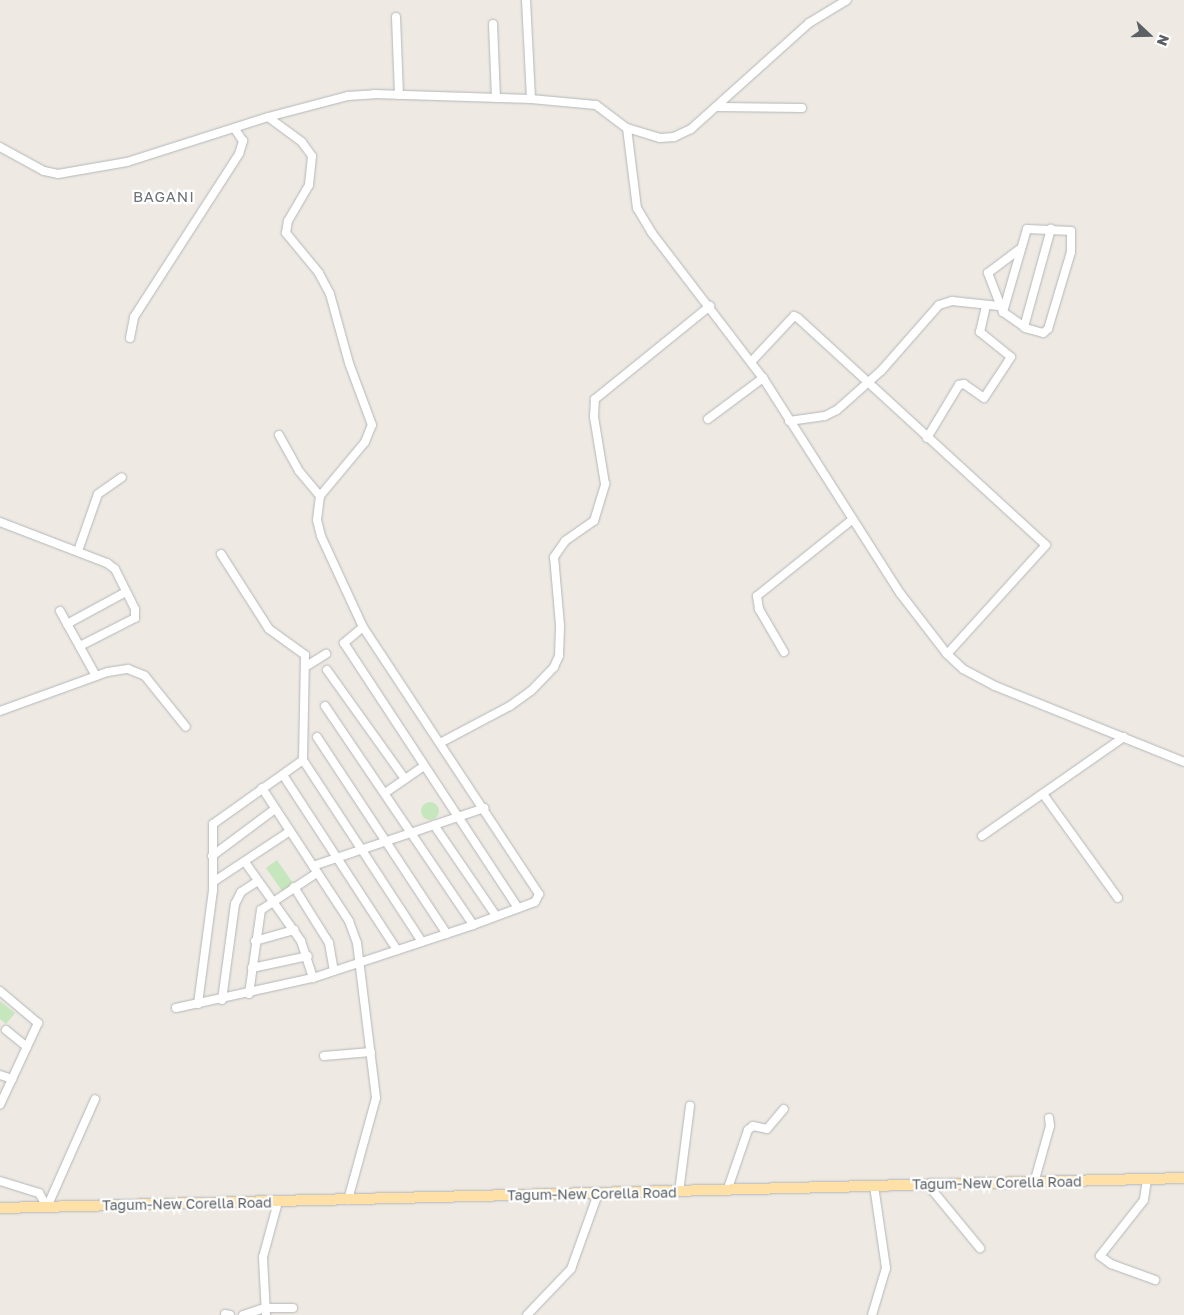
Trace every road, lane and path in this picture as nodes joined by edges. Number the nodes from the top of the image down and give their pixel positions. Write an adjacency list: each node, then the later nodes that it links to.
1 (526, 0): 7 (street)
2 (844, 1): 8 (street)
3 (396, 17): 5 (street)
4 (492, 24): 6 (street)
5 (399, 94): 6 (street); 10 (street)
6 (496, 98): 7 (street)
7 (531, 98): 11 (street)
8 (719, 106): 9 (street); 11 (street)
9 (802, 108)
10 (268, 117): 12 (street); 29 (street)
11 (627, 128): 16 (street)
12 (235, 129): 13 (street); 20 (street)
13 (0, 147)
14 (1051, 229): 15 (street); 19 (street); 19 (street)
15 (1019, 250): 18 (street); 18 (street)
16 (710, 306): 21 (street); 50 (street)
17 (986, 306): 18 (street); 23 (street); 27 (street)
18 (1001, 309): 19 (street)
19 (1024, 327)
20 (130, 338)
21 (751, 362): 22 (street); 23 (street)
22 (763, 378): 24 (street); 25 (street)
23 (869, 381): 25 (street); 27 (street)
24 (708, 419)
25 (789, 421): 30 (street)
26 (279, 436): 29 (street)
27 (927, 438): 41 (street)
28 (122, 477): 32 (street)
29 (320, 496): 37 (street)
30 (852, 520): 39 (street); 41 (street)
31 (0, 522): 32 (street)
32 (78, 551): 34 (street)
33 (221, 554): 42 (street)
34 (126, 592): 36 (street); 38 (street)
35 (60, 611): 36 (street)
36 (67, 624): 38 (street)
37 (363, 627): 50 (street); 53 (street)
38 (80, 646): 44 (street)
39 (784, 652)
40 (326, 654): 42 (street)
41 (946, 654): 48 (street)
42 (305, 668): 51 (street)
43 (327, 670): 55 (street)
44 (96, 676): 46 (street); 47 (street)
45 (325, 706): 57 (street)
46 (0, 711)
47 (186, 728)
48 (1124, 736): 52 (street); 58 (street)
49 (317, 737): 66 (street)
50 (440, 744): 59 (street)
51 (303, 760): 54 (street); 67 (street)
52 (1184, 762)
53 (424, 766): 55 (street); 61 (street)
54 (282, 775): 56 (street); 69 (street)
55 (405, 779): 57 (street)
56 (262, 788): 60 (street); 68 (street)
57 (385, 793): 64 (street)
58 (1044, 794): 65 (street); 75 (street)
59 (484, 808): 61 (street); 77 (street)
60 (275, 809): 63 (street); 68 (street)
61 (458, 817): 62 (street); 77 (street)
62 (434, 825): 64 (street); 78 (street)
63 (290, 831): 70 (street); 71 (street)
64 (411, 833): 66 (street); 79 (street)
65 (982, 836)
66 (386, 841): 67 (street); 81 (street)
67 (361, 850): 69 (street); 83 (street)
68 (212, 856): 73 (street)
69 (337, 858): 71 (street); 84 (street)
70 (245, 862): 72 (street); 73 (street)
71 (315, 870): 74 (street); 86 (street)
72 (258, 881): 76 (street); 92 (street)
73 (213, 882): 93 (street)
74 (294, 887): 76 (street); 88 (street)
75 (1118, 898)
76 (274, 900): 80 (street); 82 (street)
77 (518, 908): 78 (street)
78 (496, 916): 79 (street)
79 (474, 925): 81 (street)
80 (294, 930): 82 (street); 85 (street)
81 (447, 934): 83 (street)
82 (256, 941): 87 (street)
83 (422, 942): 84 (street)
84 (397, 950): 86 (street)
85 (308, 956): 87 (street); 89 (street)
86 (360, 962): 88 (street); 97 (street)
87 (252, 968): 91 (street)
88 (334, 971): 89 (street)
89 (313, 978): 91 (street)
90 (0, 991): 96 (street)
91 (249, 994): 92 (street)
92 (222, 1000): 93 (street)
93 (198, 1004): 94 (street)
94 (176, 1008)
95 (6, 1030): 96 (street)
96 (27, 1047): 100 (street)
97 (371, 1052): 98 (street); 115 (street)
98 (324, 1056)
99 (0, 1075): 100 (street)
100 (12, 1079): 102 (street)
101 (95, 1099): 117 (street)
102 (0, 1103)
103 (690, 1106): 113 (street)
104 (784, 1109): 112 (street)
105 (1049, 1118): 109 (street)
106 (1184, 1178): 108 (main road, Tagum-New Corella Road)
107 (0, 1180): 117 (street)
108 (1147, 1180): 109 (main road, Tagum-New Corella Road); 120 (street)
109 (1034, 1183): 110 (main road, Tagum-New Corella Road)
110 (928, 1185): 111 (main road, Tagum-New Corella Road); 119 (street)
111 (874, 1186): 112 (main road, Tagum-New Corella Road); 127 (street)
112 (727, 1191): 113 (main road, Tagum-New Corella Road)
113 (679, 1192): 114 (main road, Tagum-New Corella Road)
114 (598, 1194): 115 (main road, Tagum-New Corella Road); 126 (street)
115 (348, 1200): 116 (main road, Tagum-New Corella Road)
116 (278, 1202): 117 (main road, Tagum-New Corella Road); 122 (street)
117 (47, 1207): 118 (main road, Tagum-New Corella Road)
118 (0, 1208)
119 (980, 1248)
120 (1155, 1280)
121 (293, 1308): 122 (street)
122 (266, 1311): 125 (street)
123 (225, 1314): 124 (street)
124 (230, 1315)
125 (243, 1315)
126 (527, 1315)
127 (872, 1315)

